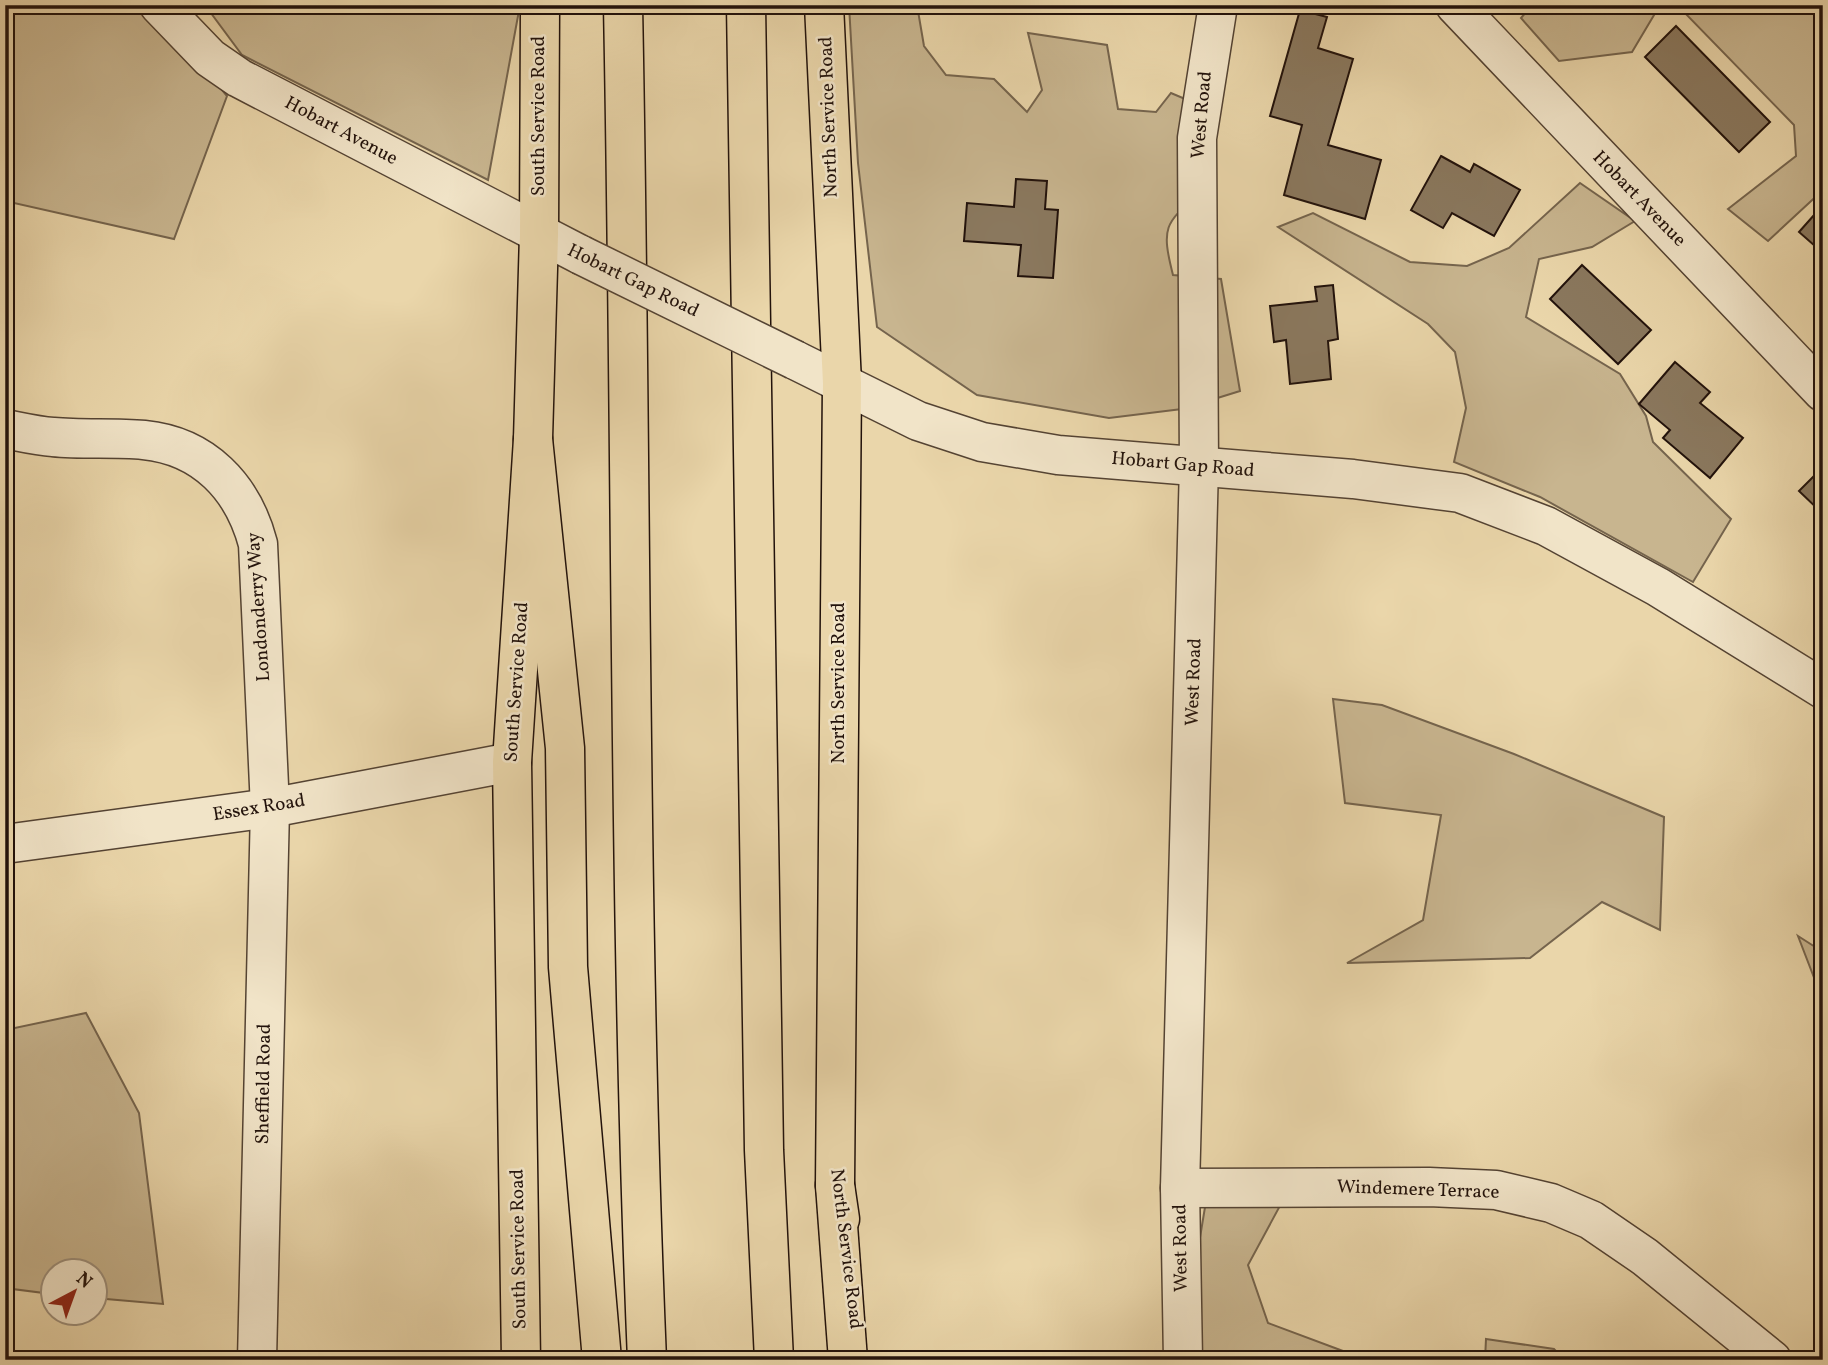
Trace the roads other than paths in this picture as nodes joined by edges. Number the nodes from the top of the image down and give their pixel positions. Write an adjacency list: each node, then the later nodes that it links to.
1 (159, 5): 8 (street, Hobart Avenue)
2 (540, 5): 8 (main road, South Service Road)
3 (623, 5): 23 (main road)
4 (746, 5): 24 (main road)
5 (824, 5): 9 (main road, North Service Road)
6 (1218, 5): 13 (street, West Road)
7 (1455, 5): 10 (street, Hobart Avenue)
8 (539, 235): 9 (street, Hobart Gap Road, bridge); 12 (main road, South Service Road)
9 (842, 383): 13 (street, Hobart Gap Road); 18 (main road, North Service Road)
10 (1823, 393)
11 (5, 429): 16 (street, Londonderry Way)
12 (533, 439): 15 (main road, South Service Road); 22 (main road)
13 (1199, 465): 14 (street, Hobart Gap Road); 19 (street, West Road)
14 (1823, 689)
15 (512, 762): 16 (street, Essex Road); 21 (main road, South Service Road)
16 (270, 808): 17 (street, Essex Road); 20 (street, Sheffield Road)
17 (5, 844)
18 (835, 1185): 25 (main road); 26 (main road, North Service Road)
19 (1180, 1188): 27 (street, West Road); 28 (street, Windemere Terrace)
20 (257, 1360)
21 (521, 1360)
22 (602, 1360)
23 (648, 1360)
24 (774, 1360)
25 (848, 1360)
26 (861, 1360)
27 (1183, 1360)
28 (1772, 1360)

